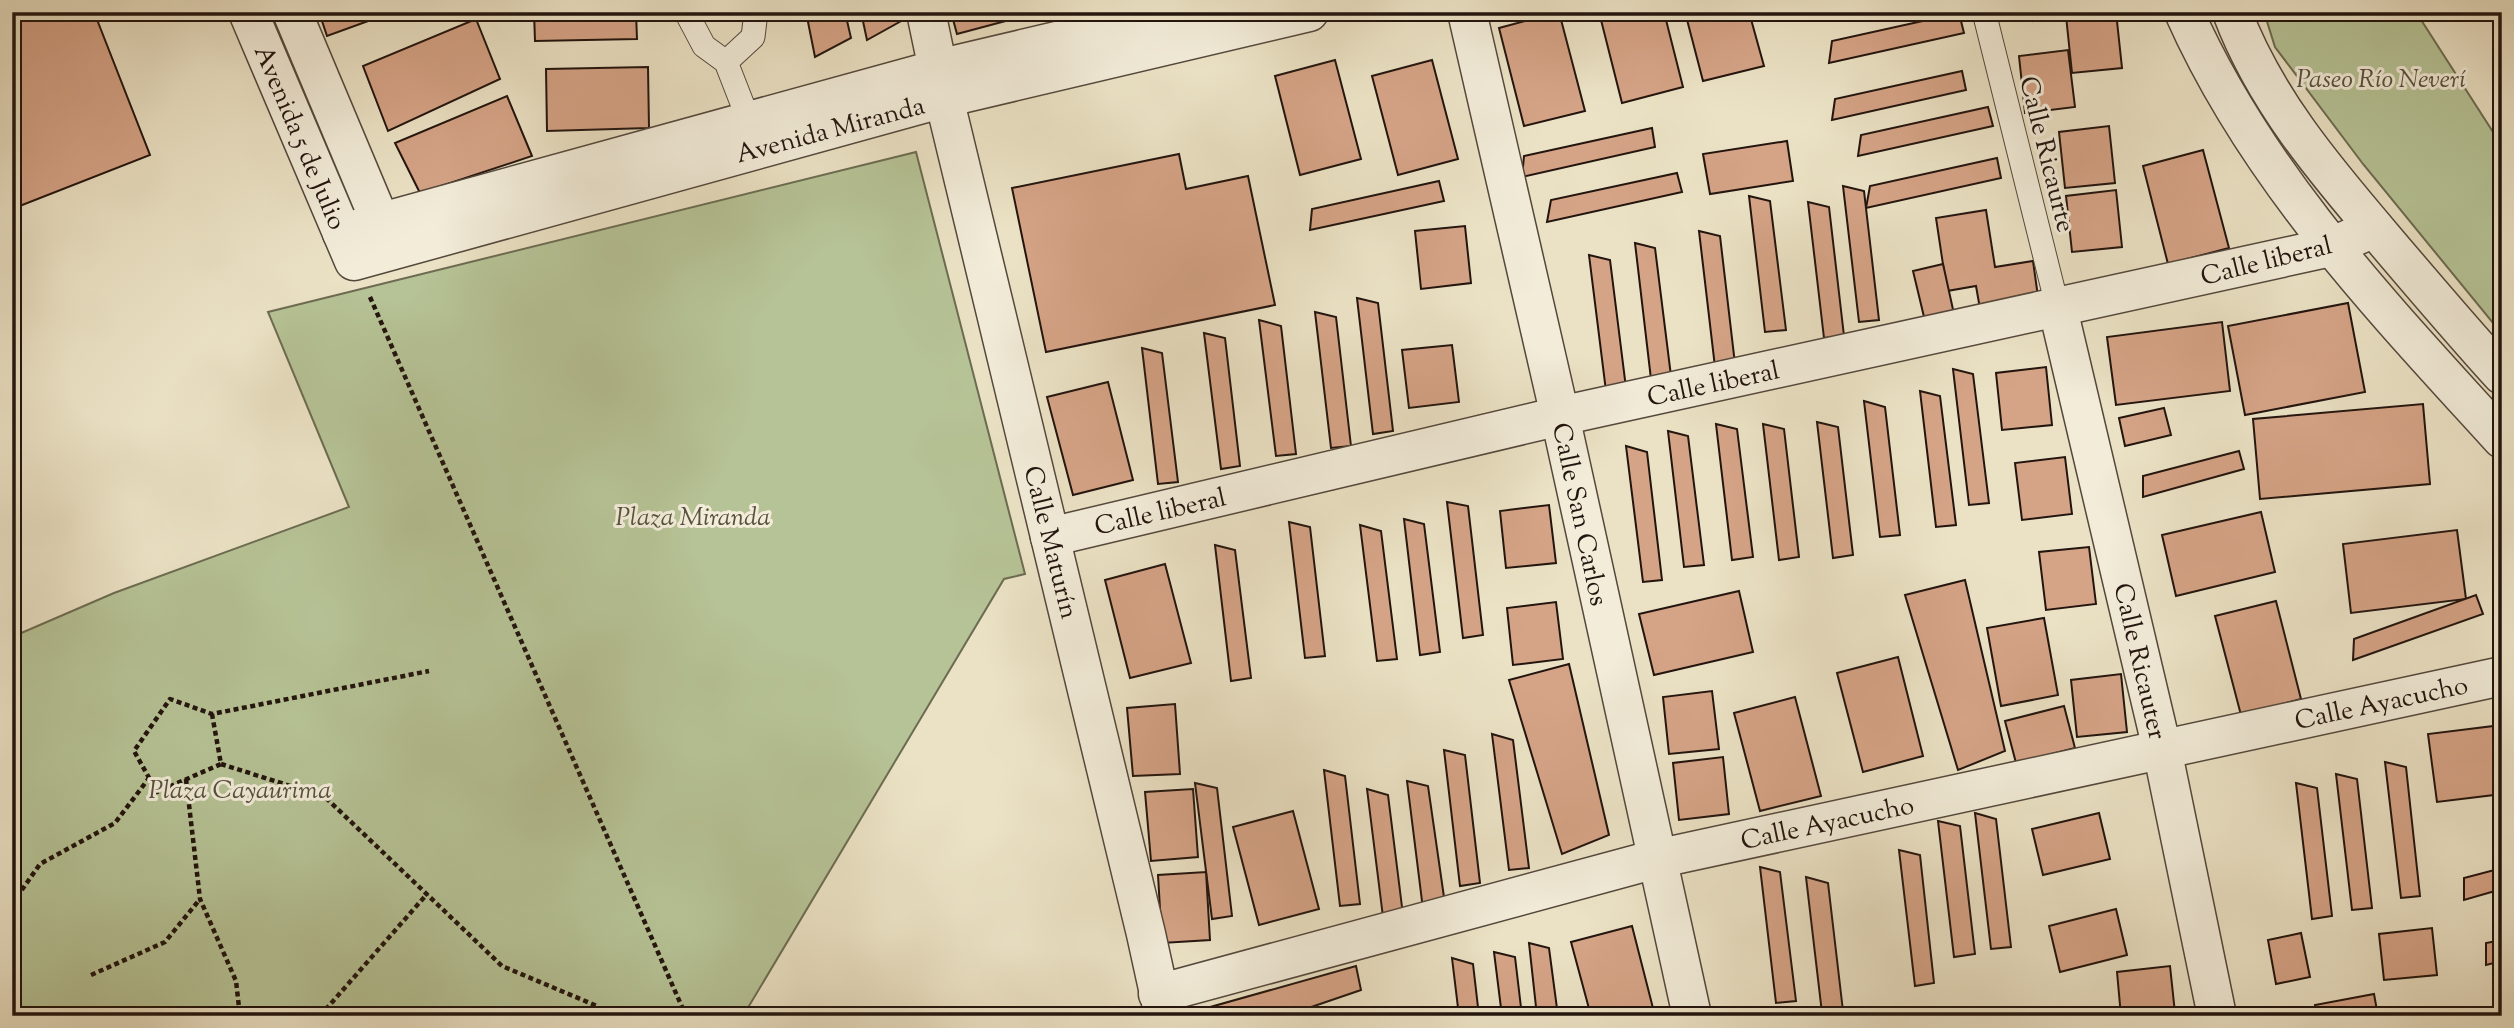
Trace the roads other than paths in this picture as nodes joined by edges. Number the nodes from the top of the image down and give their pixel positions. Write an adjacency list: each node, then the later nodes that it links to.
1 (248, 12): 17 (street, Avenida 5 de Julio)
2 (292, 12): 16 (street, Avenida 5 de Julio)
3 (686, 12): 12 (lane)
4 (756, 12): 12 (lane)
5 (926, 12): 13 (street, Calle Maturín)
6 (1181, 12): 13 (street, Avenida Miranda)
7 (1310, 12): 13 (street, Avenida Miranda)
8 (1467, 12): 21 (street, Calle San Carlos)
9 (1984, 12): 19 (lane, Calle Ricaurte)
10 (2184, 12): 18 (street)
11 (2232, 12): 15 (street)
12 (726, 62): 14 (lane)
13 (941, 83): 14 (street, Avenida Miranda); 16 (street, Avenida Miranda); 23 (street, Calle Maturín)
14 (749, 121): 16 (street, Avenida Miranda)
15 (2374, 228): 18 (street, Calle liberal); 20 (street)
16 (387, 236): 17 (street, Avenida Miranda)
17 (348, 247)
18 (2331, 247): 19 (street, Calle liberal); 22 (street)
19 (2058, 309): 21 (street, Calle liberal); 25 (street, Calle Ricauter)
20 (2502, 375)
21 (1560, 416): 23 (street, Calle liberal); 26 (street, Calle San Carlos)
22 (2502, 439)
23 (1050, 537): 27 (street, Calle Maturín)
24 (2502, 676): 25 (street, Calle Ayacucho)
25 (2162, 749): 26 (street, Calle Ayacucho); 29 (street, Calle Ricauter)
26 (1656, 859): 27 (street, Calle Ayacucho); 28 (street, Calle San Carlos)
27 (1161, 1005)
28 (1692, 1016)
29 (2217, 1016)

